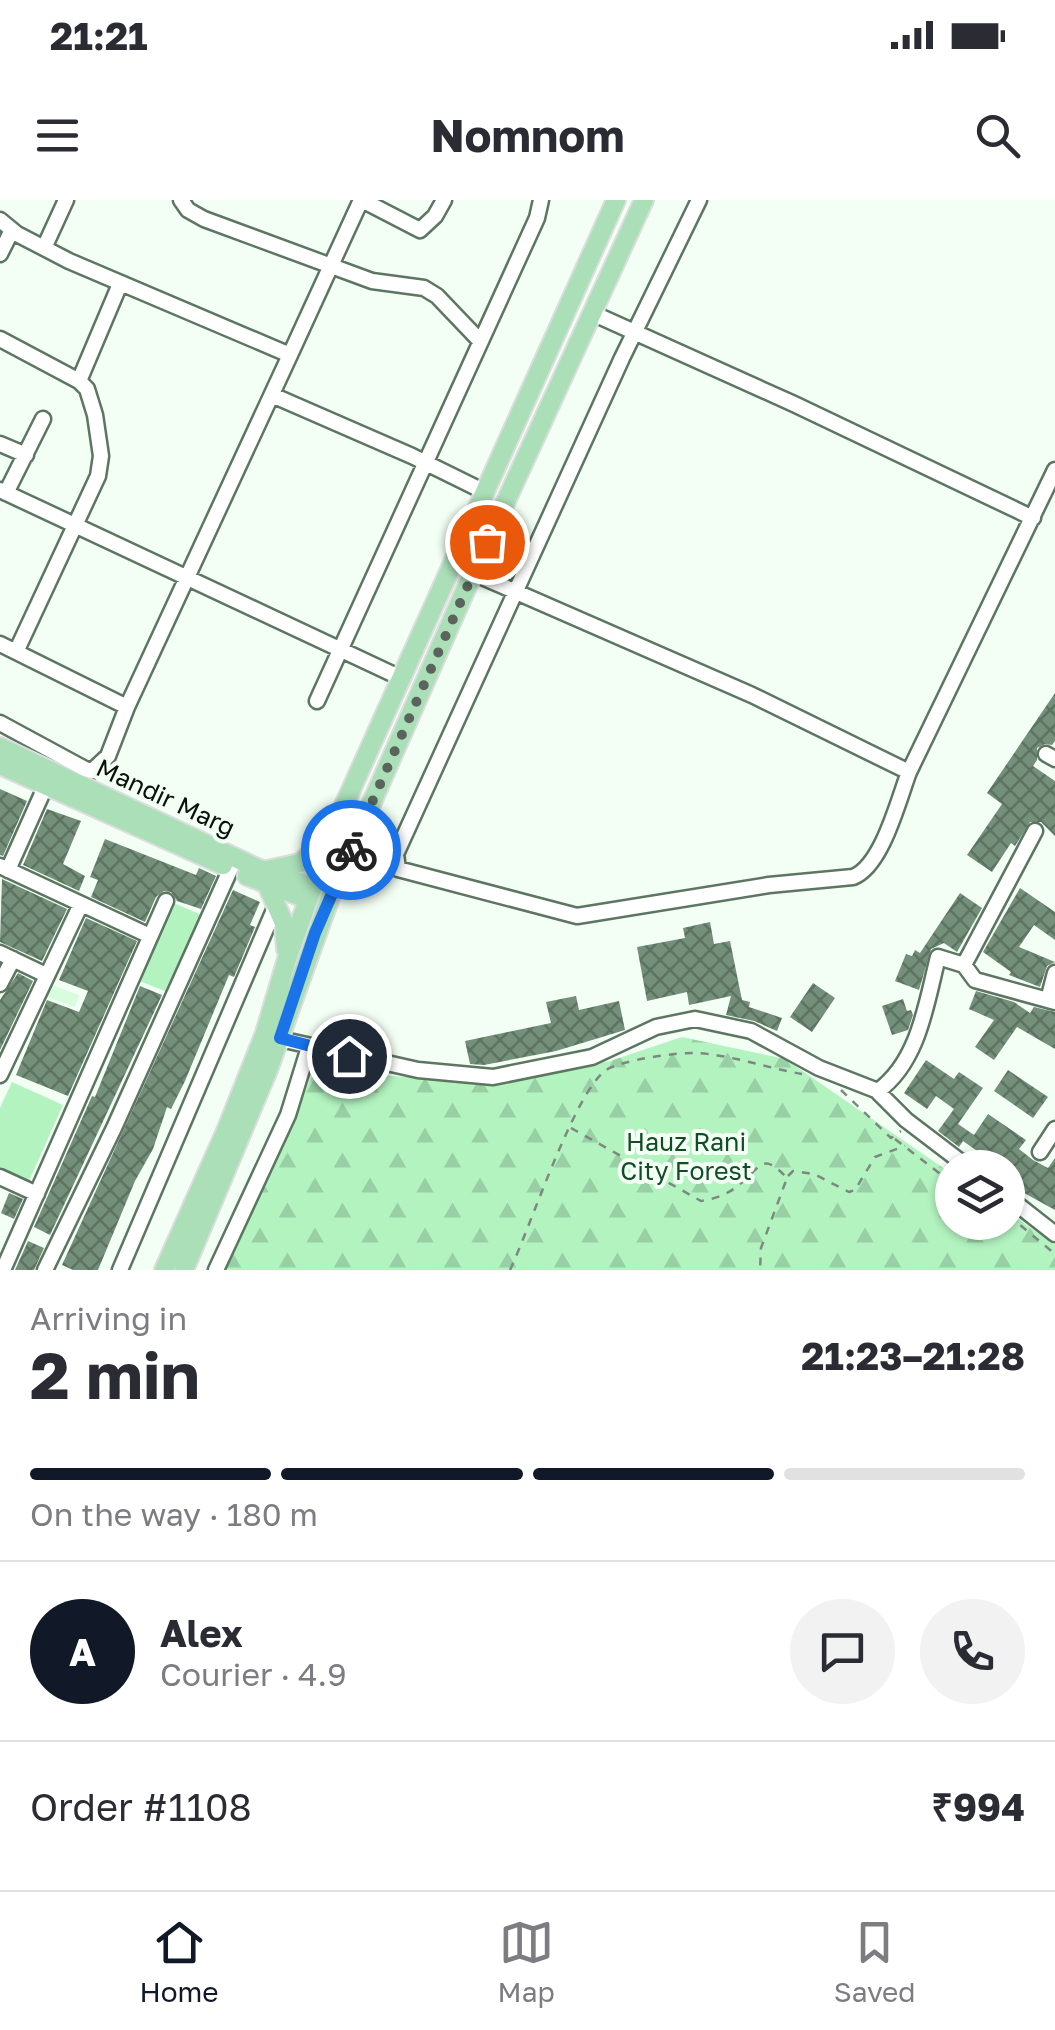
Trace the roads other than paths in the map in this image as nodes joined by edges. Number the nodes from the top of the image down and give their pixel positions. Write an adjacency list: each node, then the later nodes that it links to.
1 (66, 200): 10 (street)
2 (181, 200): 12 (street)
3 (362, 200): 4 (street); 12 (street)
4 (444, 200)
5 (541, 200): 17 (street)
6 (616, 200): 27 (main road)
7 (644, 200): 14 (main road)
8 (699, 200): 15 (street)
9 (6, 225): 10 (street); 11 (street)
10 (44, 248): 13 (street)
11 (0, 254)
12 (331, 268): 17 (street); 18 (street)
13 (120, 284): 18 (street); 19 (street)
14 (592, 312): 15 (street); 30 (main road)
15 (635, 333): 28 (street); 32 (street)
16 (0, 339): 19 (street)
17 (480, 341): 24 (street)
18 (290, 355): 20 (street)
19 (80, 381): 29 (street)
20 (272, 395): 24 (street); 31 (street)
21 (43, 419): 23 (street)
22 (0, 444): 23 (street)
23 (26, 454): 26 (street)
24 (425, 462): 27 (street); 34 (street)
25 (1055, 470): 28 (street)
26 (3, 492): 29 (street)
27 (485, 492): 35 (main road)
28 (1033, 518): 44 (street)
29 (76, 526): 31 (street); 36 (street)
30 (472, 573): 32 (street); 37 (main road)
31 (187, 577): 34 (street); 40 (street)
32 (518, 591): 44 (street); 44 (street)
33 (0, 644): 36 (street)
34 (341, 648): 38 (street); 39 (street)
35 (414, 649): 37 (main road); 38 (main road)
36 (16, 652): 40 (street)
37 (435, 658): 64 (main road)
38 (402, 678): 46 (main road)
39 (317, 702)
40 (126, 706): 41 (street)
41 (0, 723)
42 (0, 747): 50 (main road, Mandir Marg)
43 (0, 765): 45 (main road, Mandir Marg)
44 (909, 772)
45 (46, 785): 48 (street); 49 (main road, Mandir Marg)
46 (333, 830): 50 (main road); 52 (main road)
47 (1036, 831): 59 (street)
48 (4, 868): 55 (street)
49 (231, 868): 51 (main road, Mandir Marg); 76 (street)
50 (257, 868): 52 (main road, Mandir Marg)
51 (267, 884): 52 (main road, Mandir Marg); 54 (main road)
52 (310, 893): 58 (main road)
53 (166, 901): 56 (street)
54 (276, 903): 58 (main road); 77 (street)
55 (82, 904): 56 (street); 61 (street)
56 (150, 936): 72 (street)
57 (6, 956): 61 (street); 62 (street)
58 (287, 959): 78 (main road)
59 (964, 965): 63 (street); 67 (street)
60 (1055, 973): 63 (street)
61 (46, 975): 66 (street)
62 (0, 984)
63 (1051, 1001)
64 (280, 1038): 65 (street); 79 (main road)
65 (308, 1048): 67 (street); 80 (street)
66 (0, 1076)
67 (877, 1091): 69 (street)
68 (1055, 1129): 70 (street)
69 (945, 1150)
70 (1040, 1152)
71 (0, 1177): 72 (street)
72 (37, 1194): 75 (street)
73 (1025, 1210): 74 (street)
74 (1055, 1234)
75 (2, 1270)
76 (45, 1270)
77 (120, 1270)
78 (164, 1270)
79 (184, 1270)
80 (216, 1270)

